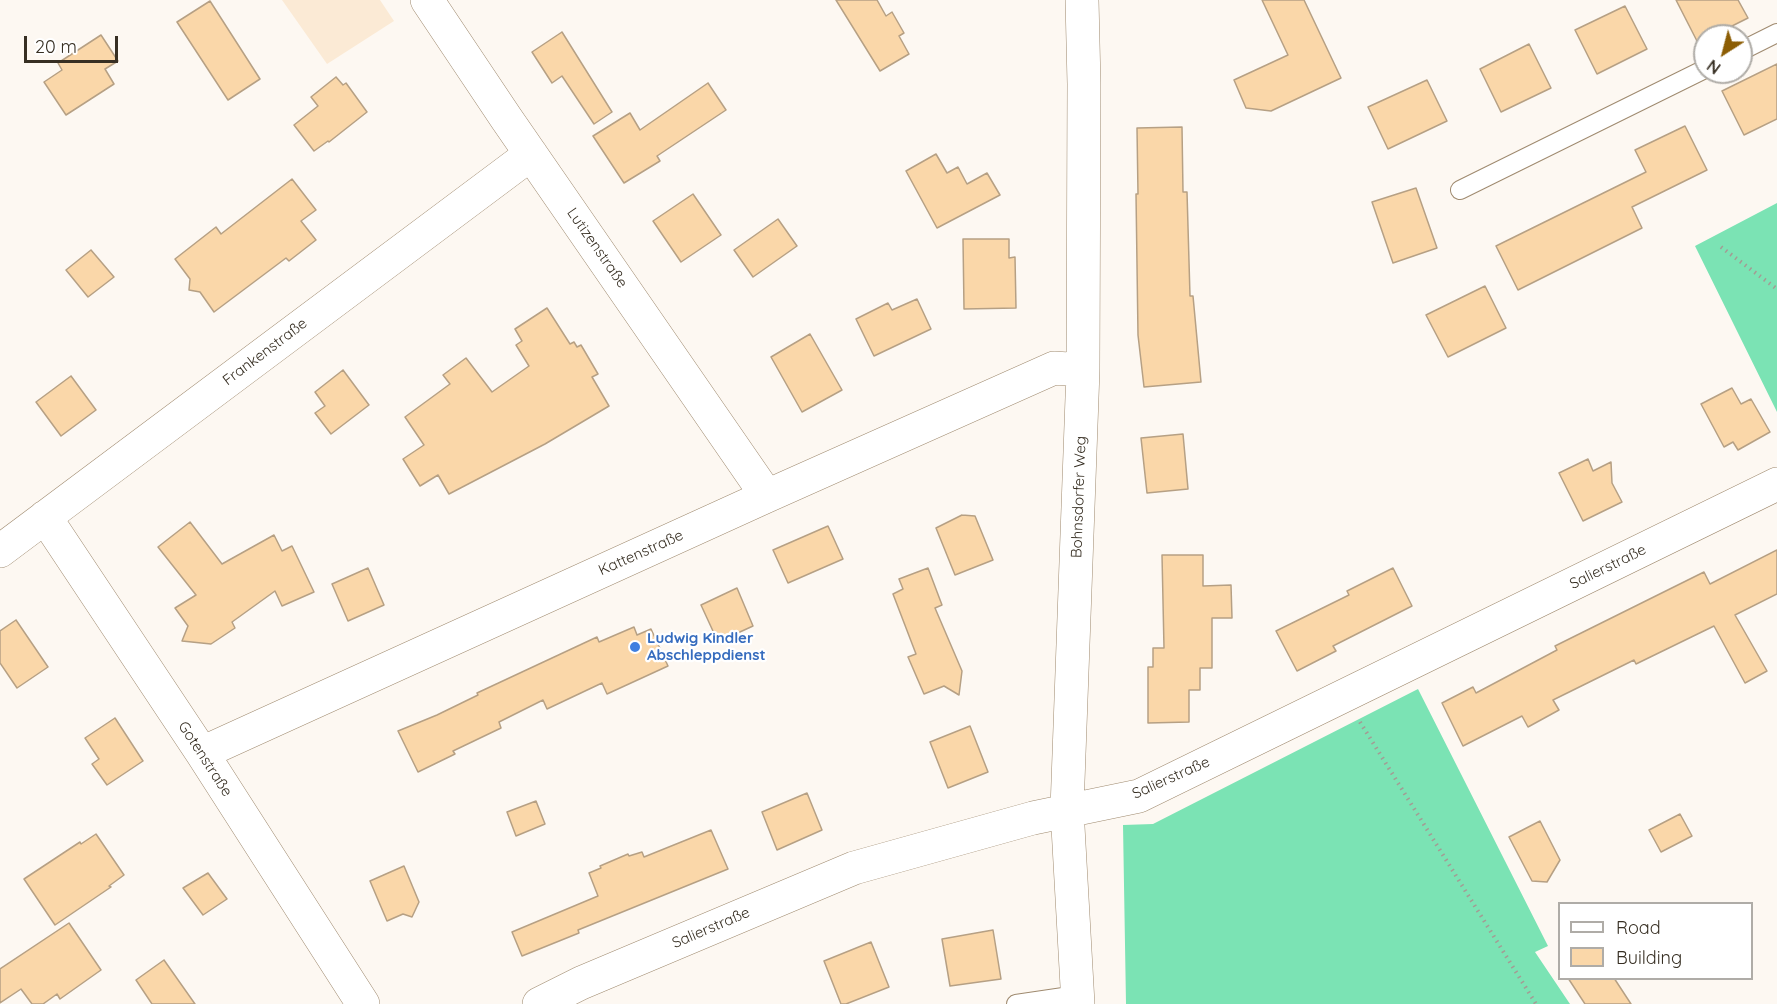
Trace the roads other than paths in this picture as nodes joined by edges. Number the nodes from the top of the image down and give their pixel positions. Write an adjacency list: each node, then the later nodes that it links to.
1 (427, 0): 6 (street, Lutizenstraße)
2 (1082, 0): 8 (street, Bohnsdorfer Weg)
3 (1777, 33): 4 (lane)
4 (1753, 45)
5 (1693, 75): 7 (lane)
6 (531, 154): 10 (street, Lutizenstraße); 11 (street, Frankenstraße)
7 (1460, 190)
8 (1083, 370): 10 (street, Kattenstraße); 14 (street, Bohnsdorfer Weg)
9 (1777, 484): 14 (street, Salierstraße)
10 (767, 496): 13 (street, Kattenstraße)
11 (45, 517): 12 (street, Frankenstraße); 13 (street, Gotenstraße)
12 (0, 551)
13 (202, 753): 16 (street, Gotenstraße)
14 (1067, 809): 15 (street, Bohnsdorfer Weg); 17 (street, Salierstraße)
15 (1078, 999): 18 (lane, Bohnsdorfer Weg)
16 (363, 1004)
17 (539, 1004)
18 (1016, 1004)

